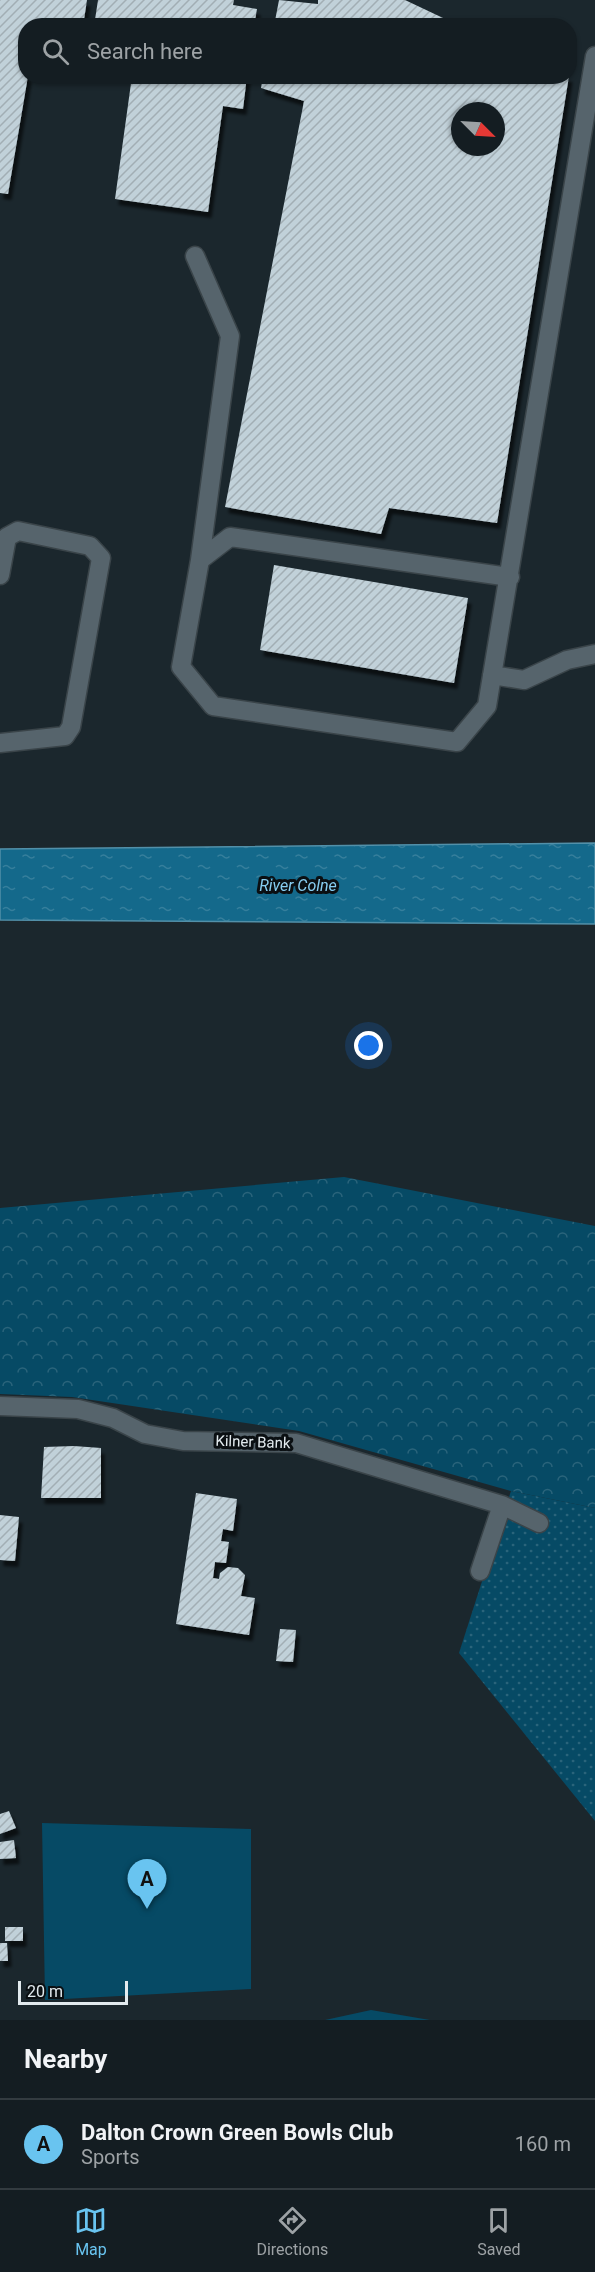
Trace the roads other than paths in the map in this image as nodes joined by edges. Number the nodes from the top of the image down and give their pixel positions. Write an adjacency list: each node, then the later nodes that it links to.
1 (595, 56): 5 (street)
2 (195, 256): 3 (street)
3 (201, 560): 5 (street); 7 (street)
4 (0, 575): 8 (street)
5 (510, 578): 7 (street)
6 (595, 654): 7 (street)
7 (492, 675)
8 (0, 743)
9 (0, 1406): 10 (street, Kilner Bank)
10 (502, 1505): 11 (street, Kilner Bank); 12 (street)
11 (539, 1523)
12 (480, 1571)

